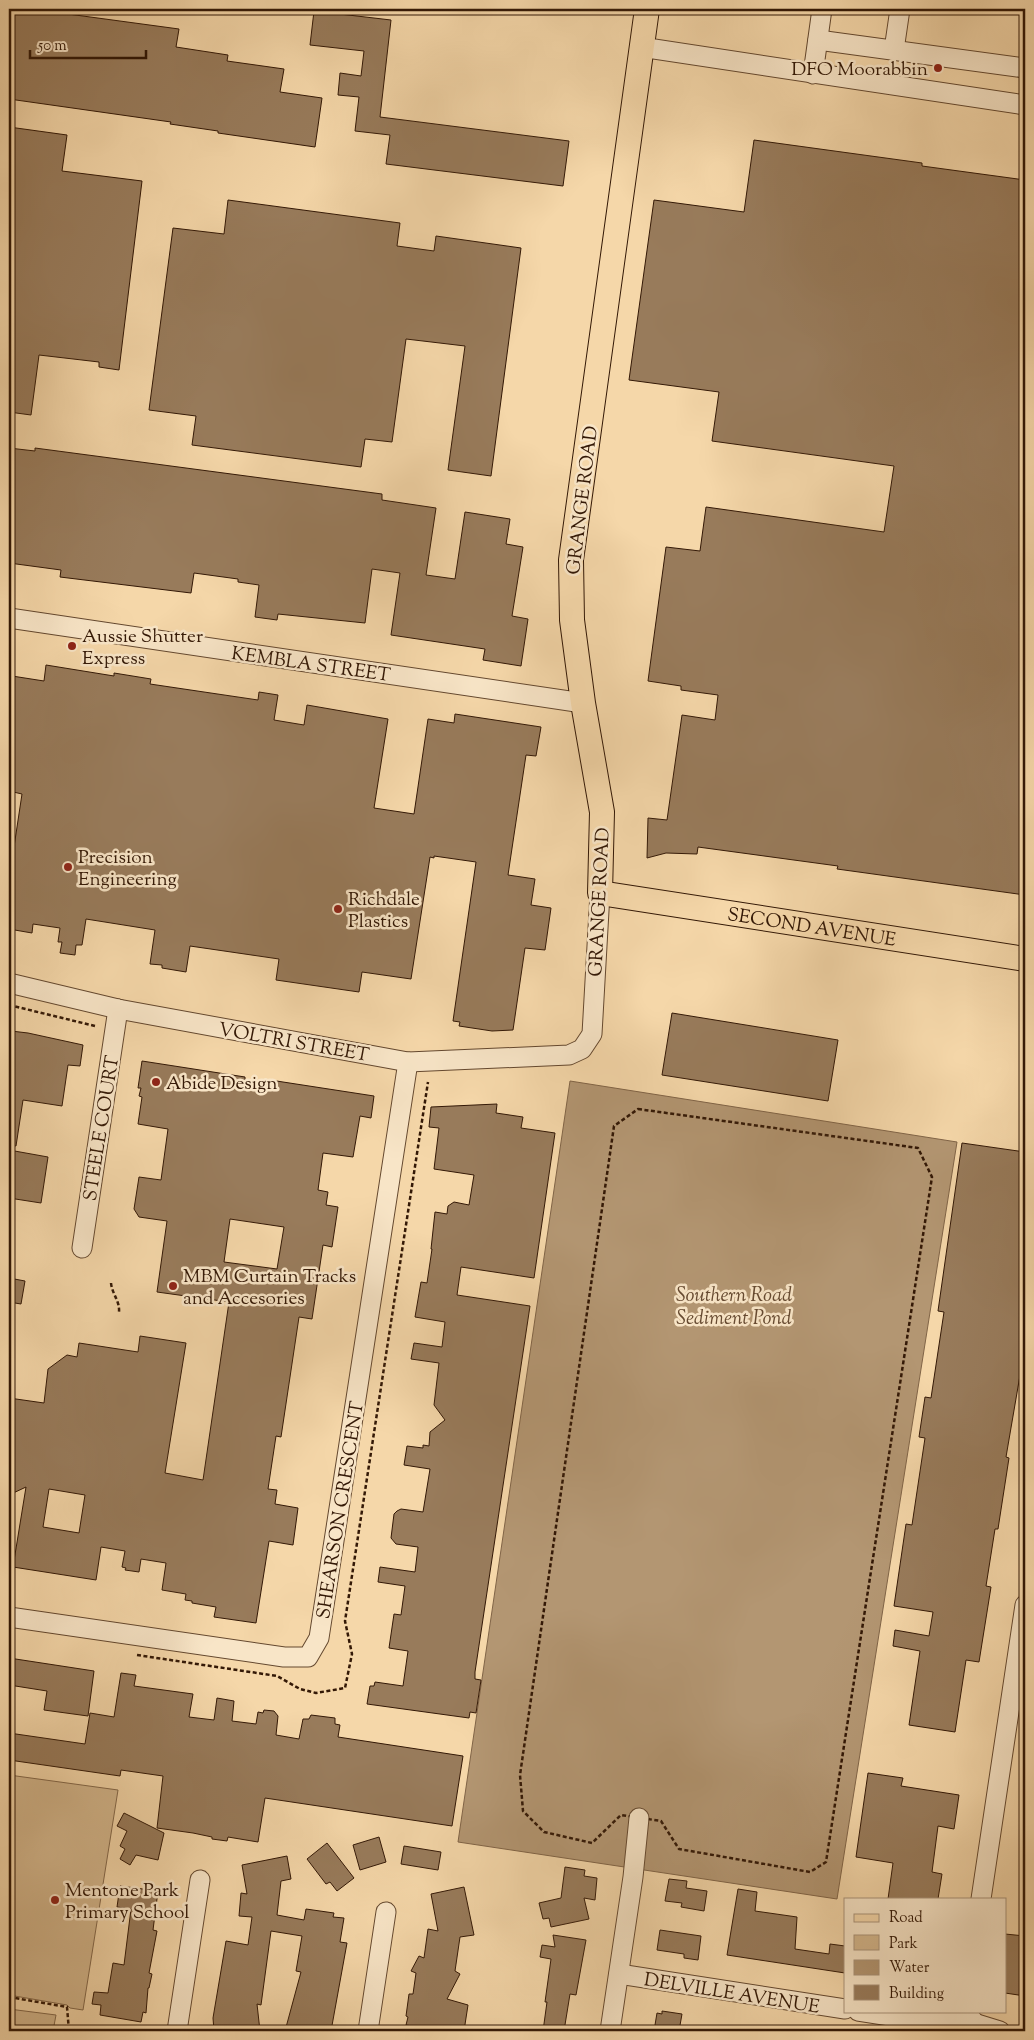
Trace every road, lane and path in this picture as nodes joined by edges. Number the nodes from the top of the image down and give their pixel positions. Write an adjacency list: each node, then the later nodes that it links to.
1 (647, 9): 5 (main road, GRANGE ROAD)
2 (822, 9): 4 (street)
3 (900, 9): 6 (street)
4 (818, 40): 6 (street); 8 (street)
5 (641, 47): 8 (street); 11 (main road, GRANGE ROAD)
6 (894, 50): 7 (street)
7 (1025, 68)
8 (813, 74): 9 (street)
9 (1025, 106)
10 (9, 618): 11 (street, KEMBLA STREET)
11 (583, 703): 12 (main road, GRANGE ROAD)
12 (600, 893): 13 (main road, SECOND AVENUE); 18 (street, GRANGE ROAD)
13 (1025, 959)
14 (9, 983): 16 (street, VOLTRI STREET)
15 (9, 1005): 17 (path)
16 (118, 1009): 19 (street, VOLTRI STREET); 21 (street, STEELE COURT)
17 (95, 1026)
18 (582, 1049): 19 (street, VOLTRI STREET)
19 (408, 1062): 25 (street, SHEARSON CRESCENT)
20 (428, 1082): 26 (path)
21 (82, 1248)
22 (110, 1283): 23 (path)
23 (119, 1312)
24 (1025, 1605): 29 (street)
25 (9, 1617)
26 (133, 1654)
27 (639, 1818): 27 (path); 31 (street)
28 (200, 1880): 37 (street)
29 (981, 1898)
30 (386, 1912): 38 (street)
31 (619, 1974): 33 (street, DELVILLE AVENUE); 39 (street)
32 (9, 1997): 36 (path)
33 (844, 2009)
34 (864, 2012): 35 (street)
35 (961, 2022): 40 (street)
36 (69, 2031)
37 (177, 2031)
38 (368, 2031)
39 (610, 2031)
40 (1000, 2031)

